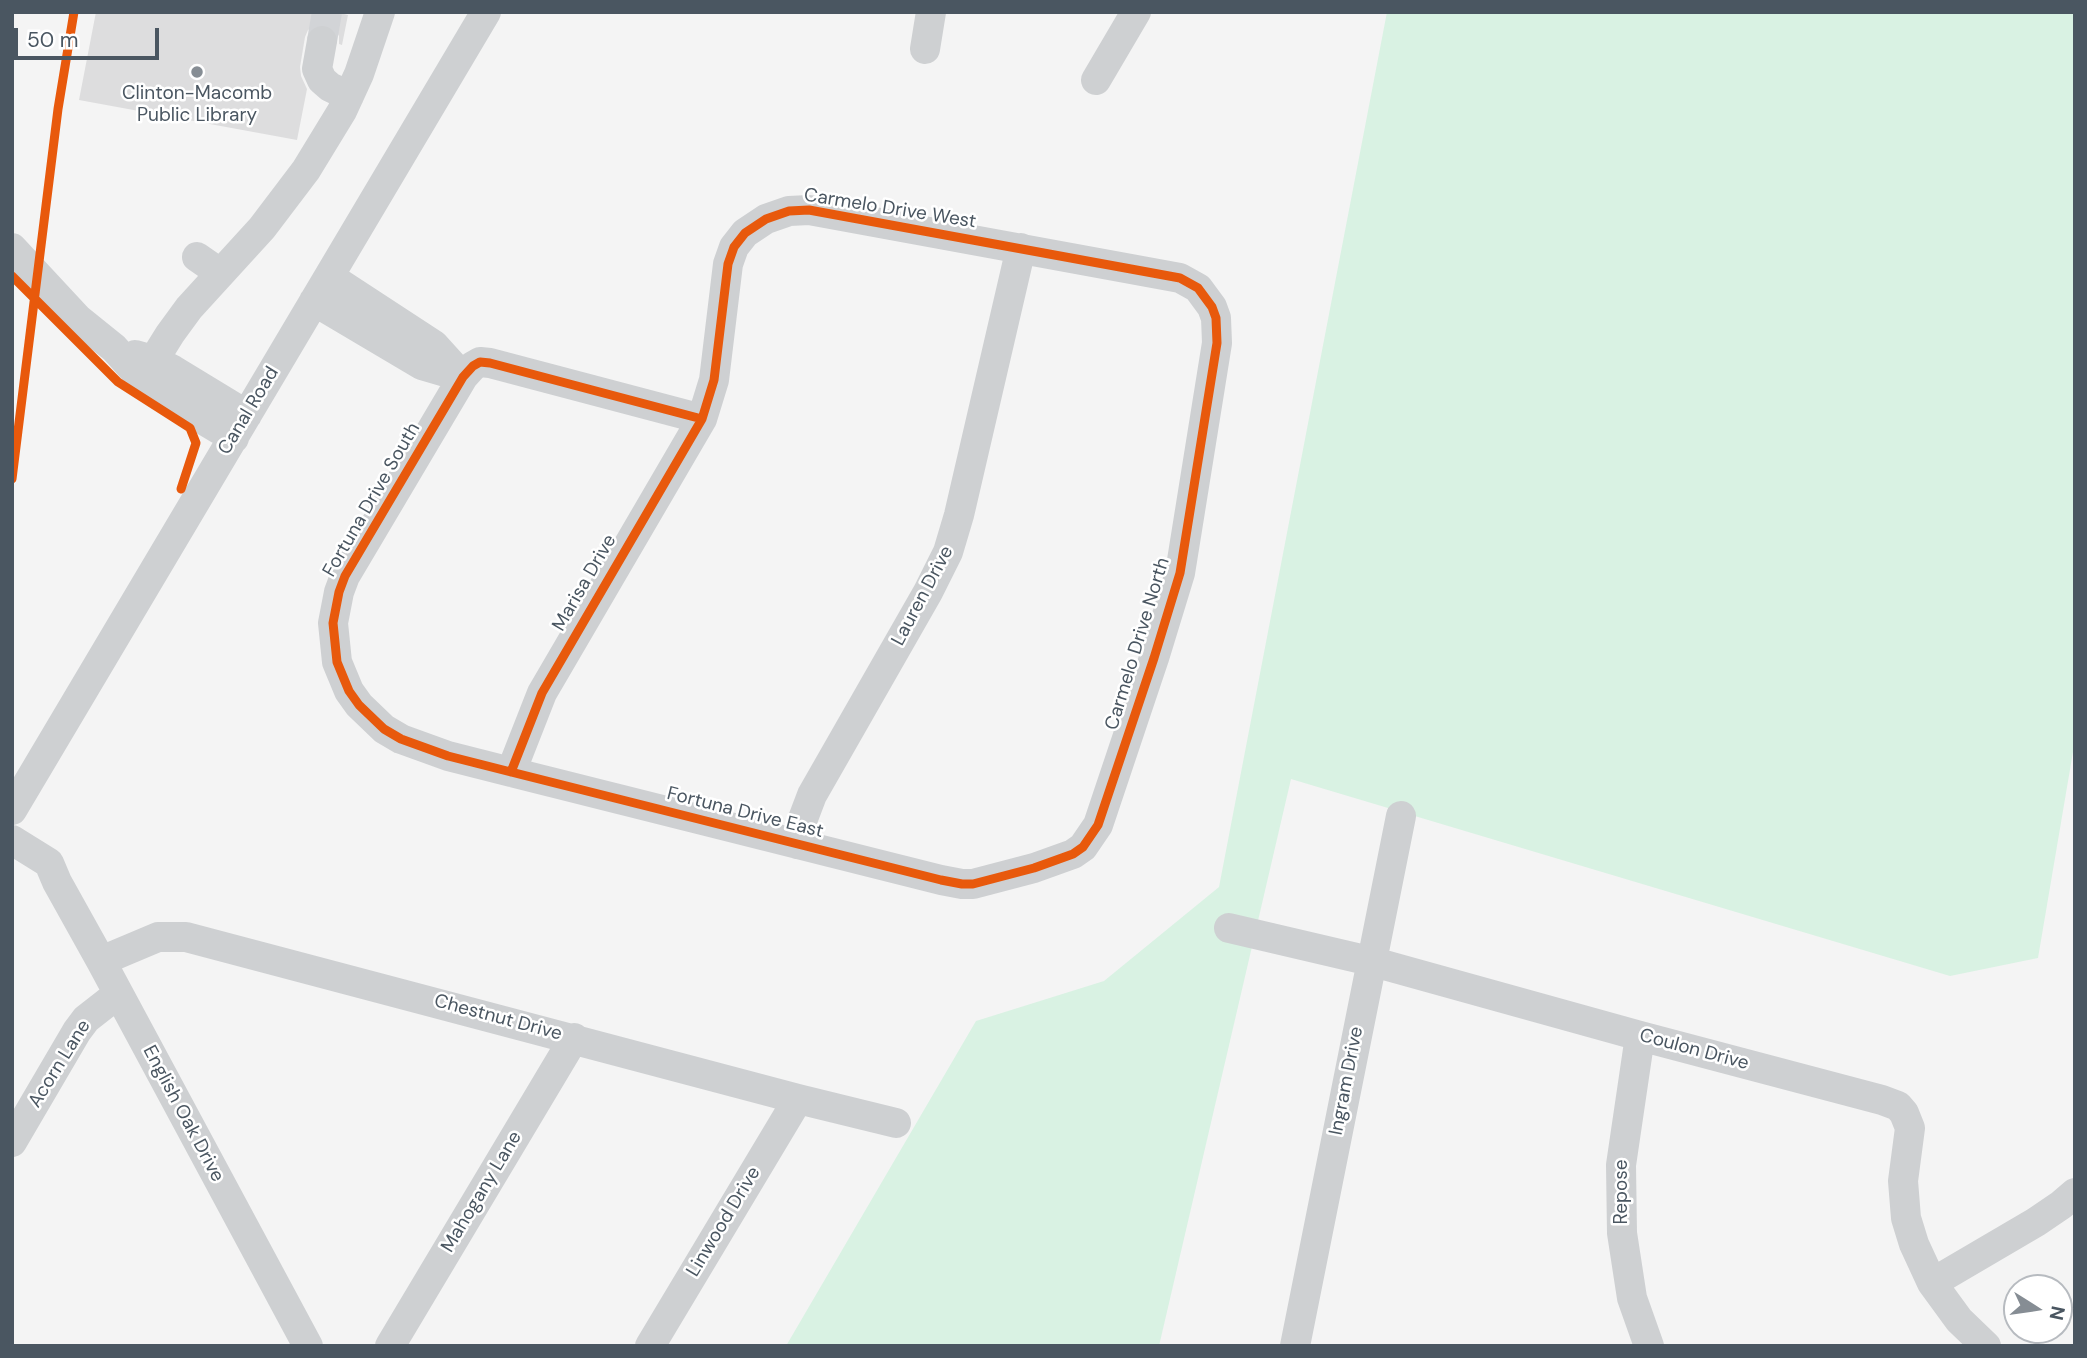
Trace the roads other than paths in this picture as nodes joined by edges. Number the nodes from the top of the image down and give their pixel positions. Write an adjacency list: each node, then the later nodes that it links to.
1 (380, 12): 8 (street)
2 (486, 12): 11 (street, Canal Road)
3 (931, 12): 6 (street)
4 (1136, 12): 7 (street)
5 (322, 41): 8 (street)
6 (925, 49)
7 (1096, 80)
8 (348, 96): 13 (street)
9 (12, 248): 13 (street)
10 (1021, 248): 12 (street, Carmelo Drive West); 15 (street, Carmelo Drive West); 22 (street, Lauren Drive)
11 (322, 289): 14 (street); 16 (street, Canal Road)
12 (1212, 307): 24 (street, Carmelo Drive North)
13 (148, 370): 16 (street)
14 (463, 377): 15 (street); 17 (street, Fortuna Drive South)
15 (702, 419): 18 (street, Marisa Drive)
16 (240, 426): 19 (street, Canal Road)
17 (448, 756): 18 (street, Fortuna Drive East)
18 (511, 772): 22 (street, Fortuna Drive East)
19 (12, 810)
20 (1401, 816): 28 (street, Ingram Drive)
21 (12, 840): 25 (street, English Oak Drive)
22 (797, 844): 24 (street, Fortuna Drive East)
23 (12, 864): 25 (street)
24 (1034, 868)
25 (57, 883): 27 (street, English Oak Drive)
26 (1229, 928): 28 (street, Coulon Drive)
27 (101, 961): 29 (street, English Oak Drive); 31 (street, Chestnut Drive)
28 (1370, 961): 30 (street, Coulon Drive); 40 (street, Ingram Drive)
29 (118, 994): 34 (street, Acorn Lane); 37 (street, English Oak Drive)
30 (1640, 1036): 36 (street, Coulon Drive); 41 (street, Repose)
31 (574, 1038): 32 (street, Chestnut Drive); 38 (street, Mahogany Lane)
32 (798, 1099): 33 (street, Chestnut Drive); 39 (street, Linwood Drive)
33 (896, 1123)
34 (12, 1142)
35 (2075, 1193): 36 (street)
36 (1933, 1283): 42 (street, Coulon Drive)
37 (308, 1346)
38 (390, 1346)
39 (650, 1346)
40 (1295, 1346)
41 (1649, 1346)
42 (1986, 1346)

